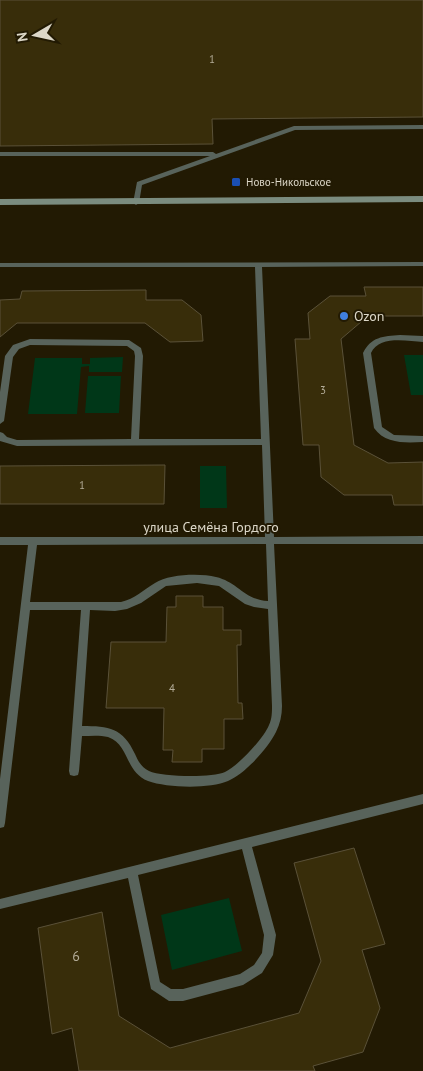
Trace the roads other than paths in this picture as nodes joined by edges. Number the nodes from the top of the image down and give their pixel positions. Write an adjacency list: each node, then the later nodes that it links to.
1 (423, 127): 3 (lane)
2 (0, 154): 3 (lane)
3 (221, 154): 6 (lane)
4 (423, 199): 6 (street)
5 (0, 202): 6 (street)
6 (136, 203)
7 (258, 264): 8 (lane); 9 (lane); 15 (lane)
8 (423, 264)
9 (0, 265)
10 (423, 339): 13 (lane)
11 (0, 422): 14 (lane)
12 (0, 435): 14 (lane)
13 (423, 439)
14 (135, 442): 15 (lane)
15 (266, 442): 16 (lane)
16 (270, 540): 17 (lane, улица Семёна Гордого); 19 (lane, улица Семёна Гордого); 20 (lane)
17 (423, 540)
18 (0, 541): 19 (lane, улица Семёна Гордого)
19 (33, 541): 21 (lane)
20 (273, 605): 22 (lane); 23 (lane)
21 (25, 606): 22 (lane); 26 (lane)
22 (86, 606): 23 (lane)
23 (77, 732): 24 (lane)
24 (74, 771)
25 (423, 799): 27 (lane)
26 (0, 822)
27 (246, 843): 28 (lane); 28 (lane)
28 (132, 871): 29 (lane)
29 (0, 904)

